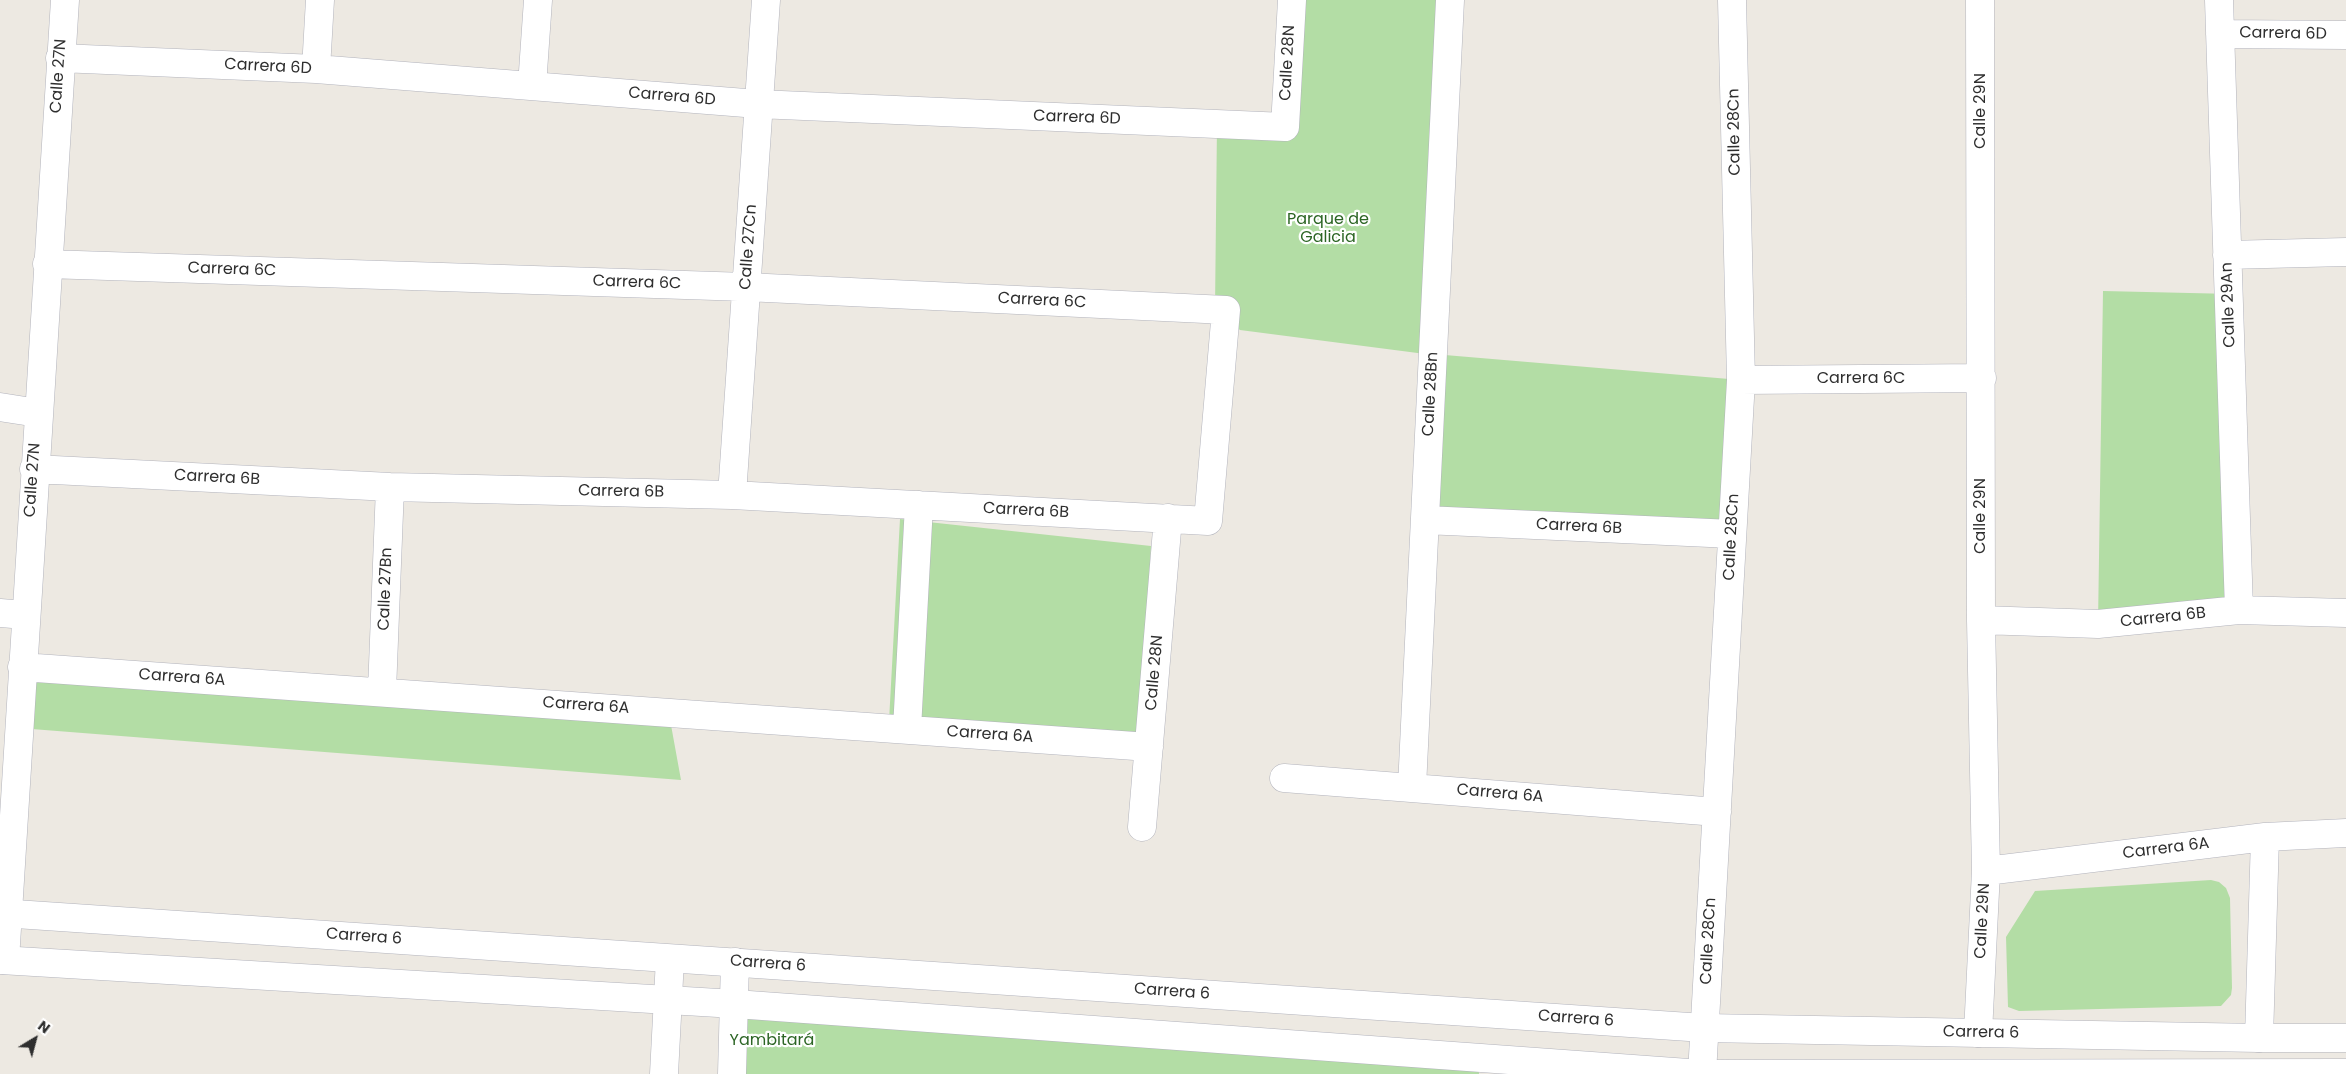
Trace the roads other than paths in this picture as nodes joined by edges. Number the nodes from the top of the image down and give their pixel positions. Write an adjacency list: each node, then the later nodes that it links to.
1 (65, 0): 12 (street, Calle 27N)
2 (320, 0): 13 (street)
3 (538, 0): 14 (street)
4 (766, 0): 15 (street, Calle 27Cn)
5 (1292, 0): 16 (street, Calle 28N)
6 (1450, 0): 31 (street, Calle 28Bn)
7 (1732, 0): 22 (street, Calle 28Cn)
8 (1980, 0): 21 (street, Calle 29N)
9 (2219, 0): 10 (street, Calle 29An)
10 (2220, 34): 11 (street, Carrera 6D); 18 (street, Calle 29An)
11 (2346, 35)
12 (60, 58): 13 (street, Carrera 6D); 19 (street, Calle 27N)
13 (316, 69): 14 (street, Carrera 6D)
14 (532, 86): 15 (street, Carrera 6D)
15 (758, 104): 16 (street, Carrera 6D); 20 (street, Calle 27Cn)
16 (1285, 127)
17 (2346, 252): 18 (street)
18 (2227, 255): 33 (street, Calle 29An)
19 (47, 264): 20 (street, Carrera 6C); 24 (street, Calle 27N)
20 (746, 287): 27 (street, Calle 27Cn); 30 (street, Carrera 6C)
21 (1982, 378): 22 (street, Carrera 6C); 36 (street, Calle 29N)
22 (1741, 380): 32 (street, Calle 28Cn)
23 (0, 407): 24 (street)
24 (38, 413): 25 (street, Calle 27N)
25 (34, 469): 26 (street, Carrera 6B); 35 (street, Calle 27N)
26 (390, 487): 27 (street, Carrera 6B); 38 (street, Calle 27Bn)
27 (732, 495): 28 (street, Carrera 6B)
28 (919, 505): 29 (street, Carrera 6B); 39 (street)
29 (1168, 518): 30 (street, Carrera 6B); 40 (street, Calle 28N)
30 (1208, 520)
31 (1425, 520): 32 (street, Carrera 6B); 42 (street, Calle 28Bn)
32 (1732, 534): 43 (street, Calle 28Cn)
33 (2239, 610): 34 (street, Carrera 6B); 36 (street, Carrera 6B)
34 (2346, 613)
35 (12, 614): 37 (street, Calle 27N)
36 (1981, 620): 47 (street, Calle 29N)
37 (22, 667): 38 (street, Carrera 6A); 48 (street, Calle 27N)
38 (382, 691): 39 (street, Carrera 6A)
39 (907, 729): 40 (street, Carrera 6A)
40 (1149, 747): 44 (street, Calle 28N)
41 (1284, 778): 42 (street, Carrera 6A)
42 (1412, 787): 43 (street, Carrera 6A)
43 (1717, 812): 54 (street, Calle 28Cn)
44 (1142, 827)
45 (2346, 834): 46 (street, Carrera 6A)
46 (2265, 837): 47 (street, Carrera 6A); 56 (street)
47 (1986, 871): 55 (street, Calle 29N)
48 (4, 913): 49 (street, Carrera 6); 50 (street, Calle 27N)
49 (670, 959): 51 (street, Carrera 6); 52 (street)
50 (2, 960): 52 (street)
51 (735, 962): 53 (street); 54 (street, Carrera 6)
52 (668, 1000): 53 (street); 59 (street)
53 (735, 1004): 58 (street); 60 (street)
54 (1704, 1028): 55 (street, Carrera 6); 61 (street, Calle 28Cn)
55 (1978, 1033): 56 (street, Carrera 6)
56 (2259, 1038): 57 (street, Carrera 6)
57 (2346, 1038)
58 (1478, 1066): 61 (street)
59 (664, 1074)
60 (732, 1074)
61 (1702, 1074): 62 (street)
62 (2346, 1074)

